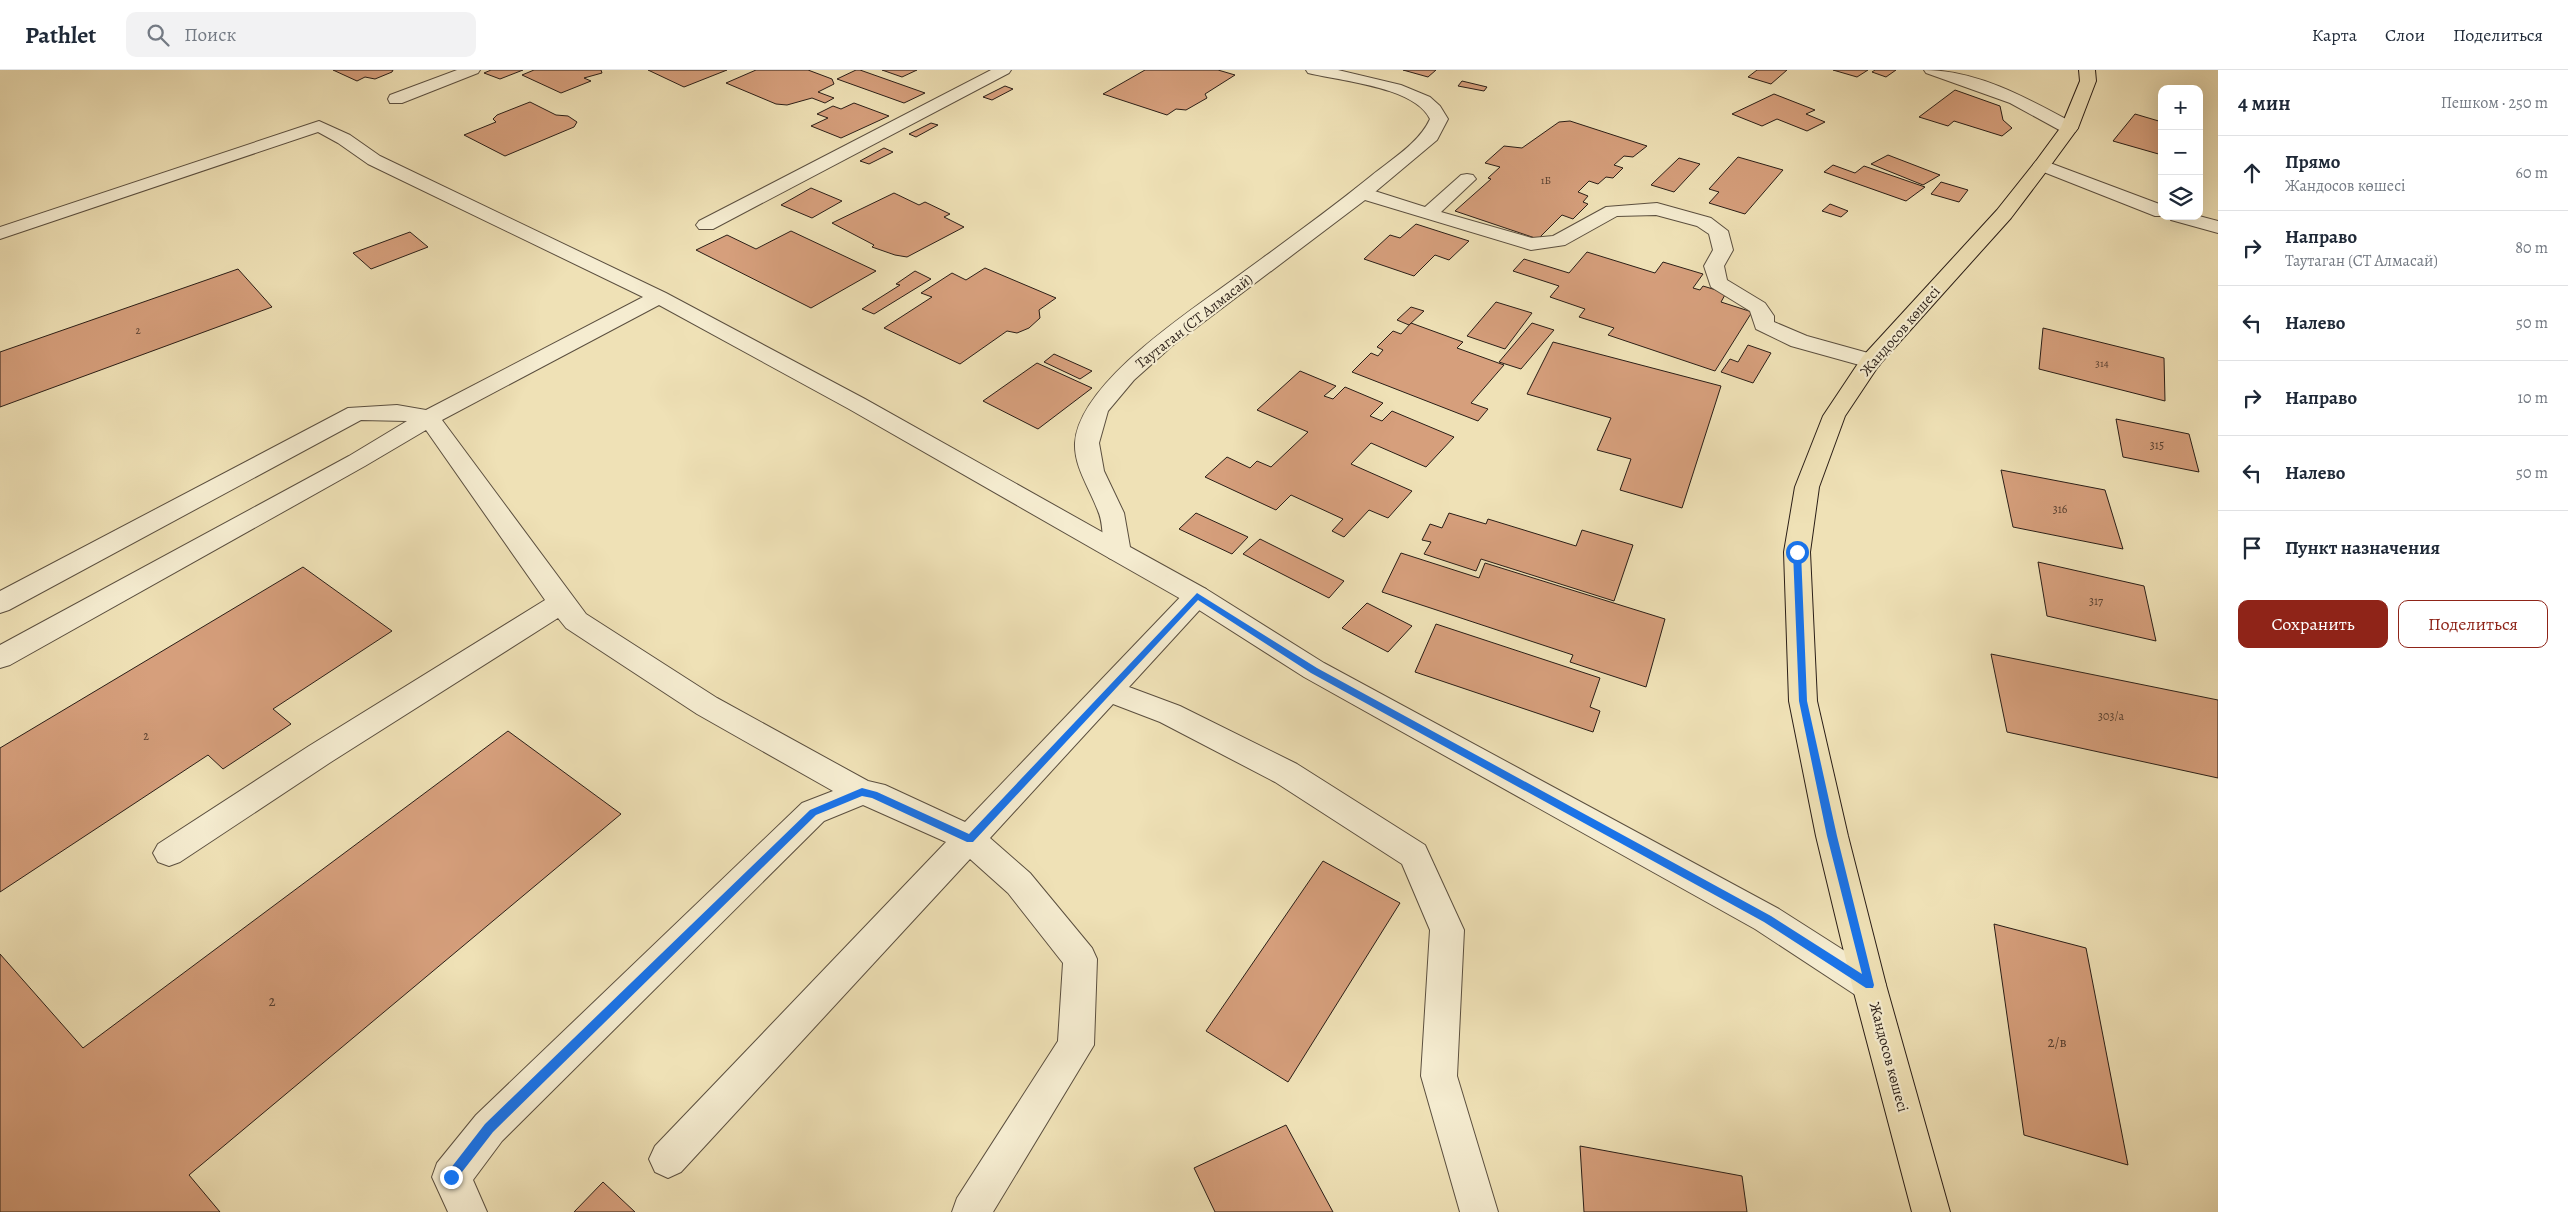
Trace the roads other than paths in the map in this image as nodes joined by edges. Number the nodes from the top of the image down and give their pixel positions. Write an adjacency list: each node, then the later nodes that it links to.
1 (472, 70): 6 (street)
2 (1003, 70): 14 (street)
3 (1314, 70): 10 (street, Таутаган (СТ Алмасай))
4 (1932, 70): 7 (street)
5 (2087, 70): 7 (main road, Жандосов көшесі)
6 (396, 99)
7 (2069, 128): 8 (main road, Жандосов көшесі)
8 (2042, 165): 11 (street); 18 (main road, Жандосов көшесі)
9 (1466, 179): 12 (street)
10 (1362, 194): 12 (street); 20 (street, Таутаган (СТ Алмасай))
11 (2158, 210)
12 (1428, 214): 18 (street)
13 (2193, 220): 15 (street)
14 (706, 225)
15 (2218, 227)
16 (0, 233): 17 (street)
17 (659, 296): 19 (street); 20 (street)
18 (1871, 361): 29 (main road, Жандосов көшесі)
19 (429, 418): 22 (street); 23 (street); 24 (street)
20 (1118, 552): 21 (street)
21 (1197, 596): 25 (street); 29 (street)
22 (0, 603)
23 (561, 603): 26 (street); 28 (street)
24 (0, 658)
25 (1110, 690): 27 (street); 33 (street)
26 (862, 792): 27 (street); 31 (street)
27 (970, 839): 30 (street); 32 (street)
28 (169, 853)
29 (1869, 985): 34 (main road, Жандосов көшесі)
30 (668, 1159)
31 (468, 1212)
32 (971, 1212)
33 (1478, 1212)
34 (1932, 1212)

